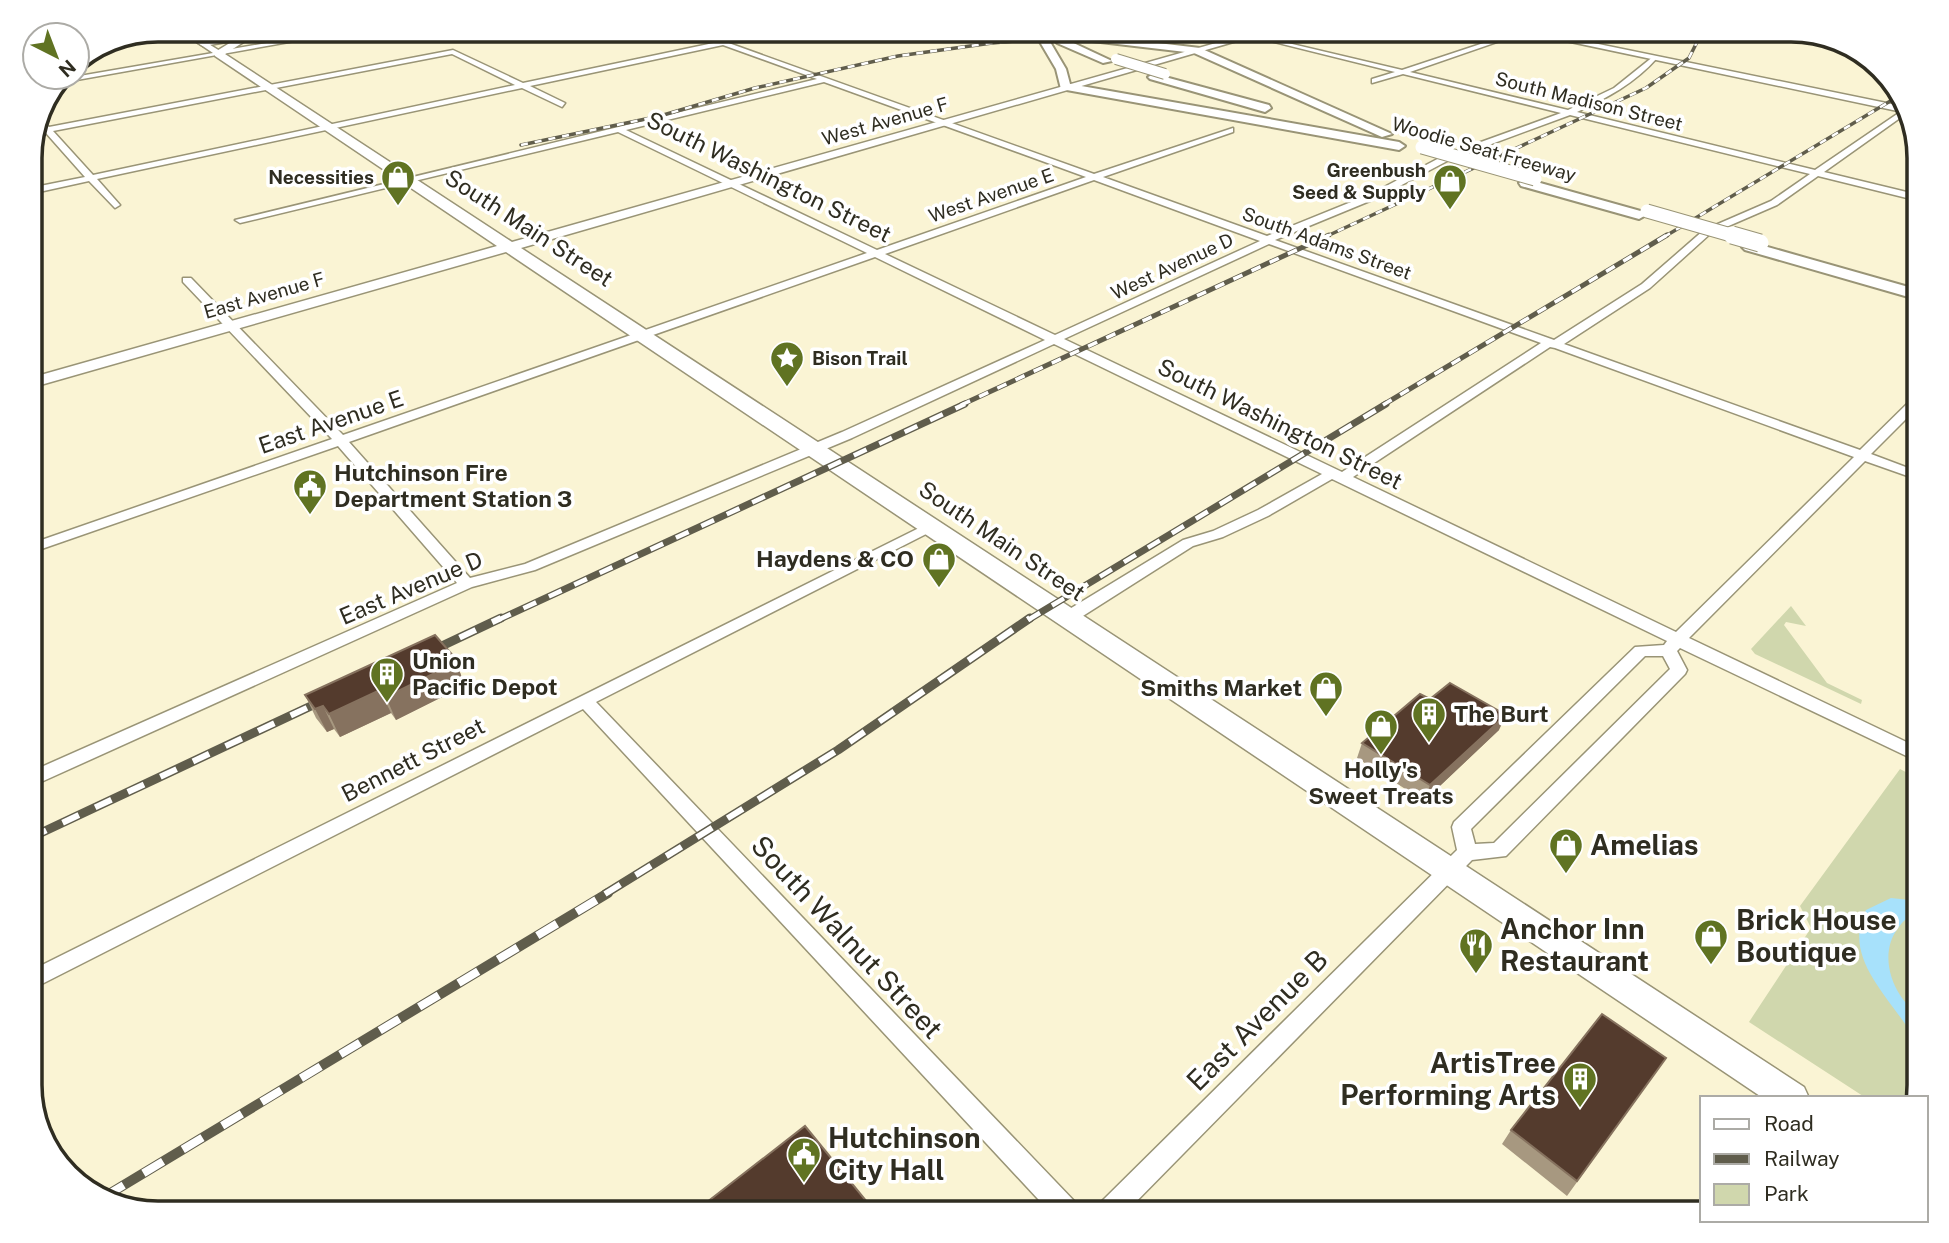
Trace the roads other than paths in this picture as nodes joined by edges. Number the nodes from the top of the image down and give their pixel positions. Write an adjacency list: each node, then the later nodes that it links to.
1 (201, 42): 12 (street, South Main Street)
2 (225, 42): 12 (street)
3 (225, 42): 12 (street)
4 (256, 42): 12 (street)
5 (1048, 42): 21 (main road)
6 (1064, 42): 17 (main road, Woodie Seat Freeway)
7 (1127, 42): 13 (main road)
8 (1226, 42): 13 (street, West Avenue F)
9 (1281, 42): 15 (street, South Madison Street)
10 (1489, 42): 15 (street)
11 (1576, 42): 14 (street)
12 (209, 47): 16 (street); 22 (street, South Main Street)
13 (1196, 50): 21 (street, West Avenue F); 35 (main road)
14 (1654, 58): 25 (street); 26 (street, West Avenue D)
15 (1403, 71): 19 (street); 26 (street, South Madison Street)
16 (91, 73)
17 (1159, 75): 24 (main road, Woodie Seat Freeway); 35 (main road, Woodie Seat Freeway)
18 (824, 80): 20 (street, South Adams Street); 29 (street, South Adams Street); 34 (street)
19 (1375, 81)
20 (524, 85): 22 (street); 23 (street); 31 (street)
21 (1065, 87): 29 (street, West Avenue F); 35 (main road)
22 (270, 88): 30 (street); 31 (street, South Main Street)
23 (562, 105)
24 (1273, 105)
25 (1895, 108)
26 (1566, 112): 36 (street, South Madison Street); 45 (street, West Avenue D)
27 (1898, 115): 36 (street)
28 (1310, 116): 35 (main road, Woodie Seat Freeway)
29 (942, 123): 37 (street, South Adams Street); 40 (street, West Avenue F)
30 (46, 127)
31 (330, 127): 38 (street); 39 (street, South Main Street)
32 (1230, 130): 37 (street, West Avenue E)
33 (46, 131): 38 (street)
34 (622, 131): 39 (street); 40 (street, South Washington Street)
35 (1398, 143): 46 (main road, Woodie Seat Freeway)
36 (1818, 173): 42 (street, South Madison Street); 55 (street)
37 (1094, 177): 45 (street, South Adams Street); 48 (street, West Avenue E)
38 (92, 178): 41 (street); 43 (street)
39 (409, 180): 44 (street); 47 (street, South Main Street)
40 (730, 183): 47 (street, West Avenue F); 48 (street, South Washington Street)
41 (42, 188)
42 (1907, 195)
43 (115, 205)
44 (240, 220)
45 (1267, 240): 54 (street, West Avenue D); 55 (street, South Adams Street)
46 (1755, 245): 50 (main road, Woodie Seat Freeway); 51 (main road, Woodie Seat Freeway)
47 (509, 246): 52 (street, East Avenue F); 53 (street, South Main Street)
48 (876, 254): 53 (street, West Avenue E); 54 (street, South Washington Street)
49 (187, 279): 52 (street)
50 (1907, 285)
51 (1907, 291)
52 (232, 326): 56 (street, East Avenue F); 58 (street)
53 (645, 336): 58 (street, East Avenue E); 59 (street, South Main Street)
54 (1053, 340): 59 (street, West Avenue D); 62 (street, South Washington Street)
55 (1552, 344): 60 (street, South Adams Street); 62 (street)
56 (42, 380)
57 (1907, 411): 60 (street)
58 (341, 441): 64 (street, East Avenue E); 65 (street)
59 (813, 448): 63 (street, South Main Street); 65 (street, East Avenue D)
60 (1863, 456): 61 (street, South Adams Street); 67 (street)
61 (1907, 472)
62 (1336, 477): 66 (street); 67 (street, South Washington Street)
63 (931, 526): 66 (street, South Main Street); 68 (street, Bennett Street)
64 (42, 545)
65 (467, 584): 70 (street, East Avenue D)
66 (1069, 617): 72 (street, South Main Street)
67 (1674, 645): 69 (street, South Washington Street); 71 (street); 71 (street)
68 (584, 701): 73 (street, Bennett Street); 75 (street, South Walnut Street)
69 (1907, 751)
70 (42, 775)
71 (1467, 852): 72 (street, East Avenue B)
72 (1449, 870): 74 (street, South Main Street); 76 (street, East Avenue B)
73 (42, 975)
74 (1789, 1096)
75 (1057, 1201)
76 (1120, 1201)

